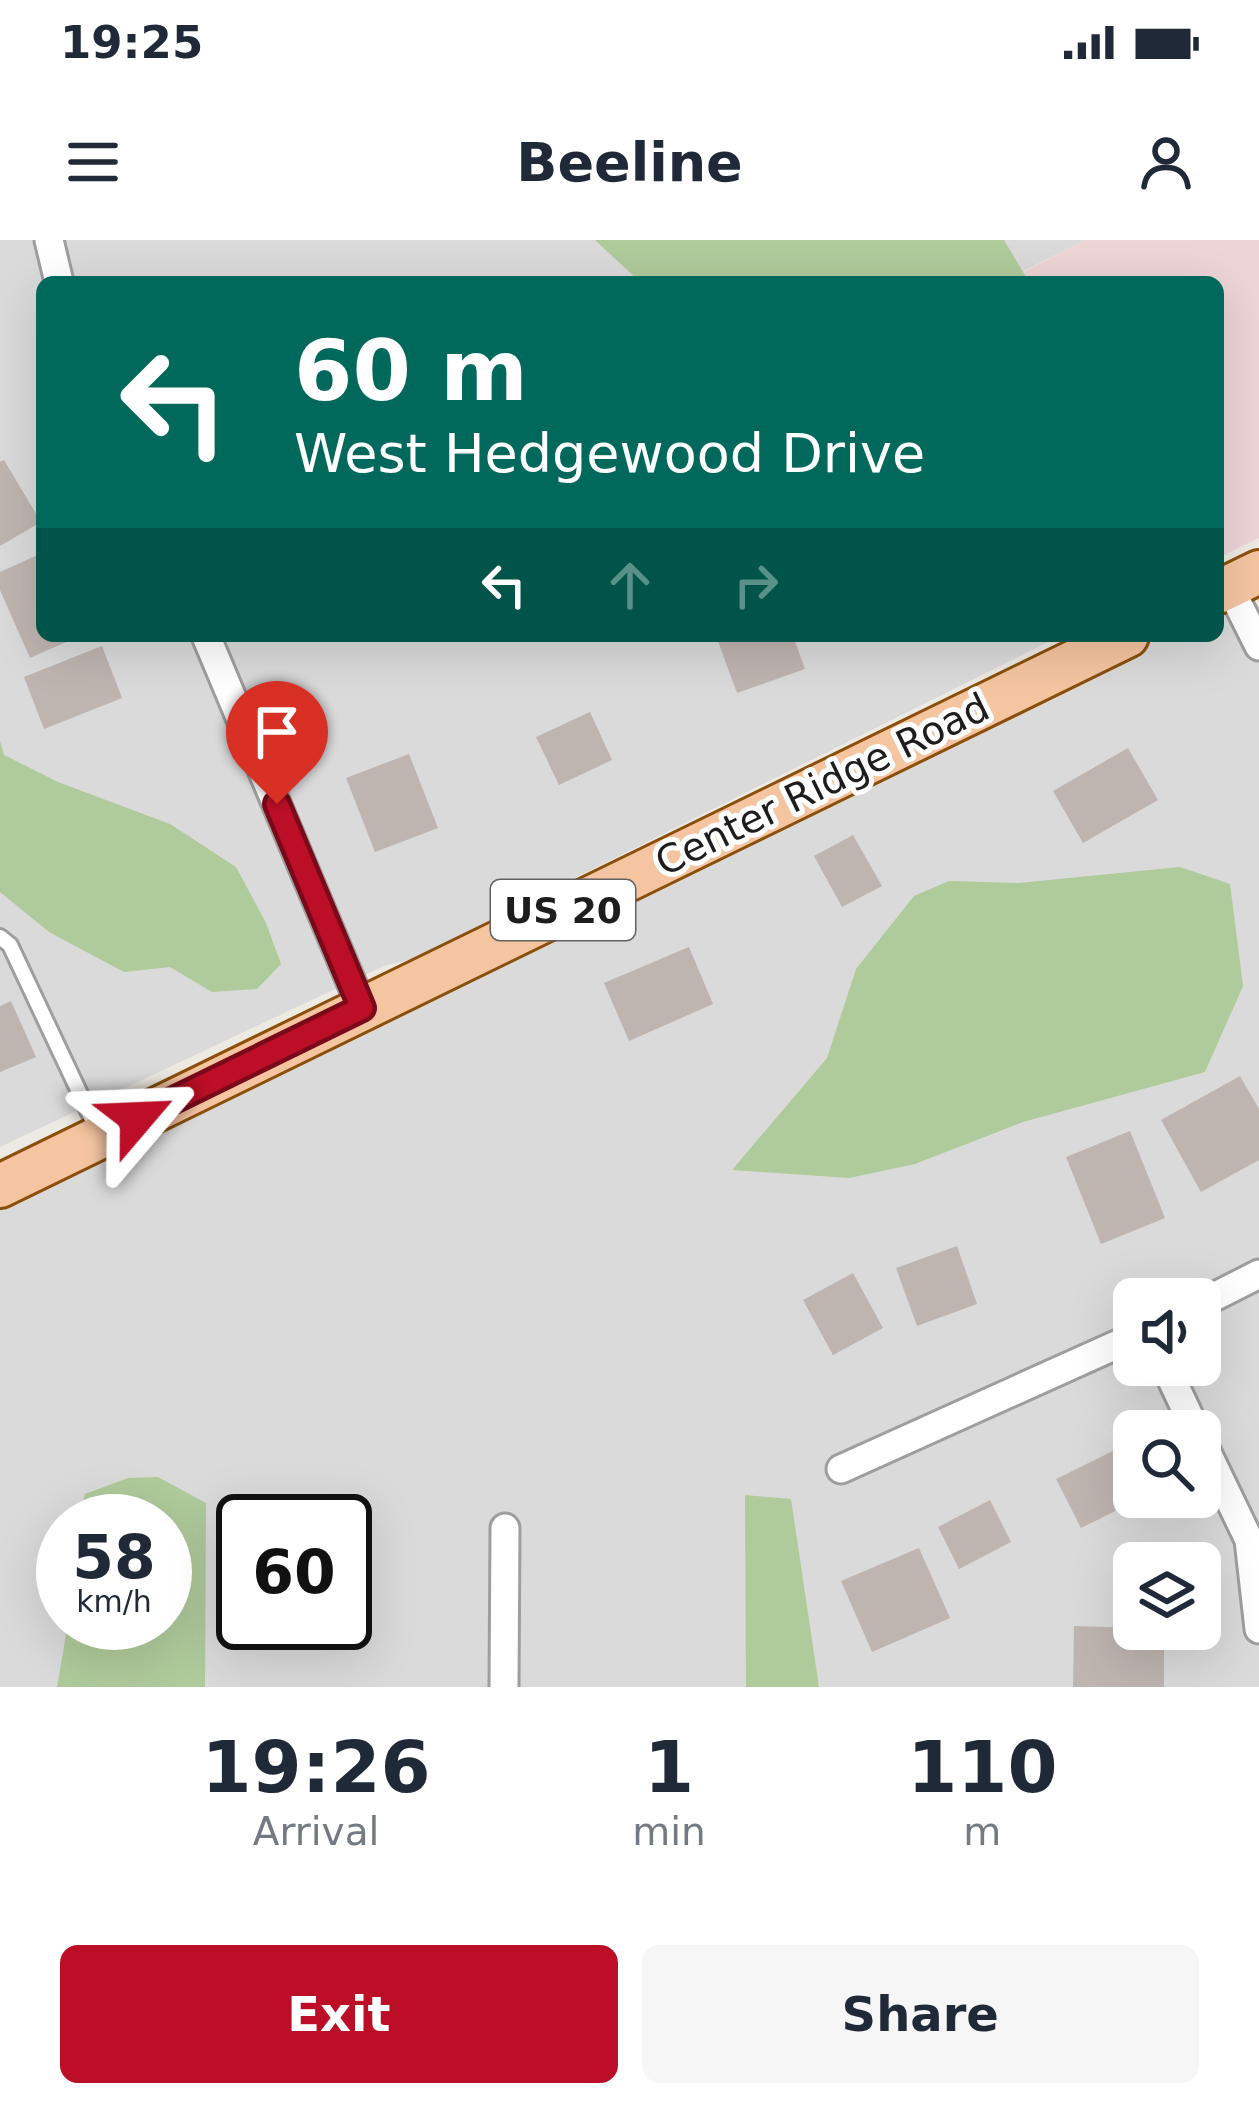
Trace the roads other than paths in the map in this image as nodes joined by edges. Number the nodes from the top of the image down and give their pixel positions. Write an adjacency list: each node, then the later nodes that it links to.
1 (49, 240): 2 (street)
2 (58, 276)
3 (1232, 581): 6 (street)
4 (209, 642): 8 (street)
5 (1114, 642): 8 (main road, Center Ridge Road / US 20)
6 (1259, 646)
7 (0, 937): 9 (lane)
8 (362, 1008): 9 (main road, Center Ridge Road / US 20)
9 (100, 1136): 10 (main road, Center Ridge Road / US 20)
10 (0, 1186)
11 (1259, 1274): 12 (street)
12 (1221, 1293)
13 (1113, 1345): 14 (street)
14 (842, 1468)
15 (1221, 1482): 17 (street)
16 (505, 1528): 18 (street)
17 (1259, 1629)
18 (504, 1687)

